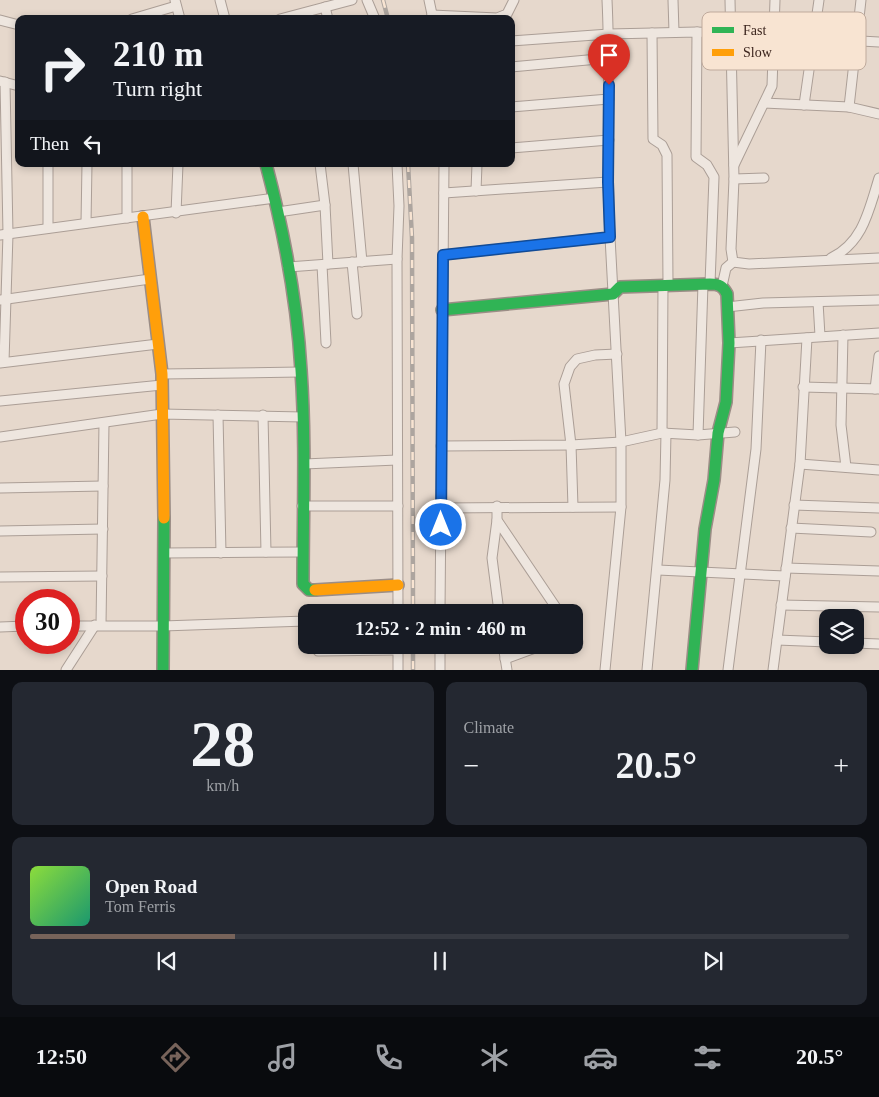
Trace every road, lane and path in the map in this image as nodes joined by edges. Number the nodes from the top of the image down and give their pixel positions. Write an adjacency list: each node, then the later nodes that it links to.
1 (220, 0): 11 (street)
2 (352, 0): 9 (street)
3 (367, 0): 14 (street)
4 (429, 0): 15 (street)
5 (514, 0): 16 (street)
6 (607, 0): 23 (street)
7 (673, 0): 19 (street)
8 (176, 3): 10 (street)
9 (326, 7): 12 (street); 13 (street)
10 (143, 15)
11 (224, 15)
12 (295, 15)
13 (327, 15)
14 (373, 15)
15 (432, 15)
16 (504, 15)
17 (0, 20): 18 (street)
18 (15, 23)
19 (674, 32): 20 (street); 22 (street)
20 (697, 32): 21 (street); 79 (street)
21 (702, 32)
22 (652, 33): 23 (street); 78 (street)
23 (609, 34): 24 (street); 27 (street)
24 (515, 41)
25 (866, 41): 26 (street)
26 (879, 42)
27 (609, 58): 28 (street); 34 (street)
28 (515, 67)
29 (732, 70): 52 (street)
30 (773, 70): 35 (street)
31 (809, 70): 36 (street)
32 (853, 70): 38 (street)
33 (3, 82): 67 (street)
34 (609, 99): 37 (street); 40 (street)
35 (764, 103): 36 (street); 52 (street)
36 (804, 105): 38 (street)
37 (515, 106)
38 (849, 107): 39 (street)
39 (879, 114)
40 (609, 140): 41 (street); 56 (street)
41 (515, 148)
42 (48, 167): 66 (street)
43 (87, 167): 65 (street)
44 (127, 167): 64 (street)
45 (178, 167): 62 (street)
46 (267, 167): 59 (street)
47 (320, 167): 60 (street)
48 (353, 167): 73 (street)
49 (397, 167): 71 (street)
50 (444, 167): 58 (street)
51 (477, 167): 57 (street)
52 (733, 168): 55 (street)
53 (764, 178): 55 (street)
54 (879, 178): 72 (street)
55 (734, 179): 74 (street)
56 (608, 182): 57 (street); 68 (street)
57 (476, 191): 58 (street)
58 (444, 193): 69 (street)
59 (275, 198): 61 (street); 62 (street)
60 (325, 205): 61 (street); 75 (street)
61 (278, 212): 76 (street)
62 (176, 213): 63 (street)
63 (143, 217): 64 (street); 77 (street)
64 (127, 218): 65 (street)
65 (86, 223): 66 (street)
66 (48, 228): 67 (street)
67 (4, 235): 82 (street)
68 (610, 237): 69 (street); 81 (street)
69 (443, 255): 86 (street)
70 (879, 258): 72 (street)
71 (397, 259): 73 (street); 118 (street)
72 (826, 260): 74 (street)
73 (357, 262): 75 (street); 87 (street)
74 (733, 262): 80 (street)
75 (325, 265): 76 (street); 93 (street)
76 (288, 267): 99 (street)
77 (150, 279): 82 (street); 95 (street)
78 (666, 284): 79 (street); 81 (street); 111 (street)
79 (706, 284): 80 (street); 113 (street)
80 (722, 286): 85 (street)
81 (613, 294): 86 (street); 96 (street)
82 (3, 300): 98 (street)
83 (879, 300): 84 (street)
84 (818, 302): 85 (street); 90 (street)
85 (727, 307): 94 (street)
86 (442, 310): 117 (street)
87 (357, 314)
88 (879, 333): 89 (street)
89 (843, 335): 90 (street); 102 (street)
90 (820, 336): 91 (street)
91 (807, 338): 92 (street); 101 (street)
92 (761, 340): 94 (street); 146 (street)
93 (326, 343)
94 (729, 343): 112 (street)
95 (158, 344): 98 (street); 100 (street)
96 (617, 354): 115 (street); 116 (street)
97 (879, 356): 103 (street)
98 (2, 363)
99 (300, 372): 100 (street); 108 (street)
100 (162, 379): 104 (street); 105 (street)
101 (803, 387): 102 (street); 120 (street)
102 (840, 388): 103 (street); 121 (street)
103 (877, 389)
104 (0, 401)
105 (162, 414): 106 (street); 109 (street); 140 (street)
106 (218, 415): 107 (street); 141 (street)
107 (264, 415): 108 (street); 138 (street)
108 (303, 417): 119 (street)
109 (104, 424): 114 (street); 123 (street)
110 (735, 432): 112 (street)
111 (664, 433): 113 (street); 115 (street); 142 (street)
112 (718, 433): 113 (street); 145 (street)
113 (698, 435)
114 (0, 437)
115 (621, 442): 116 (street); 129 (street)
116 (571, 445): 117 (street); 131 (street)
117 (442, 446): 130 (street)
118 (398, 460): 119 (street); 127 (street)
119 (304, 464): 126 (street)
120 (800, 464): 121 (street); 125 (street)
121 (846, 467): 122 (street)
122 (879, 470)
123 (103, 486): 124 (street); 135 (street)
124 (0, 488)
125 (794, 505): 132 (street); 134 (street)
126 (302, 506): 127 (street); 139 (street)
127 (398, 506): 149 (street)
128 (497, 506): 130 (street); 131 (street); 133 (street)
129 (622, 507): 131 (street); 176 (street)
130 (442, 508): 151 (street)
131 (573, 508)
132 (879, 508)
133 (497, 520): 152 (street); 153 (street)
134 (791, 528): 137 (street); 144 (street)
135 (102, 529): 136 (street); 147 (street)
136 (0, 530)
137 (871, 532)
138 (266, 552): 139 (street); 141 (street)
139 (303, 552): 149 (street)
140 (166, 553): 141 (street); 160 (street)
141 (222, 553)
142 (658, 570): 145 (street); 177 (street)
143 (879, 571): 144 (street)
144 (786, 572): 146 (street); 154 (street)
145 (700, 573): 146 (street); 178 (street)
146 (742, 574): 179 (street)
147 (102, 576): 148 (street); 157 (street)
148 (0, 577)
149 (398, 585): 150 (street)
150 (398, 604)
151 (440, 604)
152 (498, 604)
153 (554, 604)
154 (781, 605): 155 (street); 162 (street)
155 (879, 607)
156 (298, 621): 160 (street)
157 (98, 625): 159 (street); 160 (street); 171 (street)
158 (15, 626): 161 (street)
159 (80, 626)
160 (163, 626): 172 (street)
161 (0, 627)
162 (777, 640): 163 (street); 180 (street)
163 (819, 642)
164 (864, 643): 165 (street)
165 (879, 644)
166 (398, 654): 173 (street)
167 (440, 654): 174 (street)
168 (504, 654): 170 (street)
169 (518, 654): 170 (street)
170 (505, 659): 175 (street)
171 (66, 670)
172 (163, 670)
173 (398, 670)
174 (440, 670)
175 (507, 670)
176 (605, 670)
177 (647, 670)
178 (692, 670)
179 (728, 670)
180 (773, 670)

